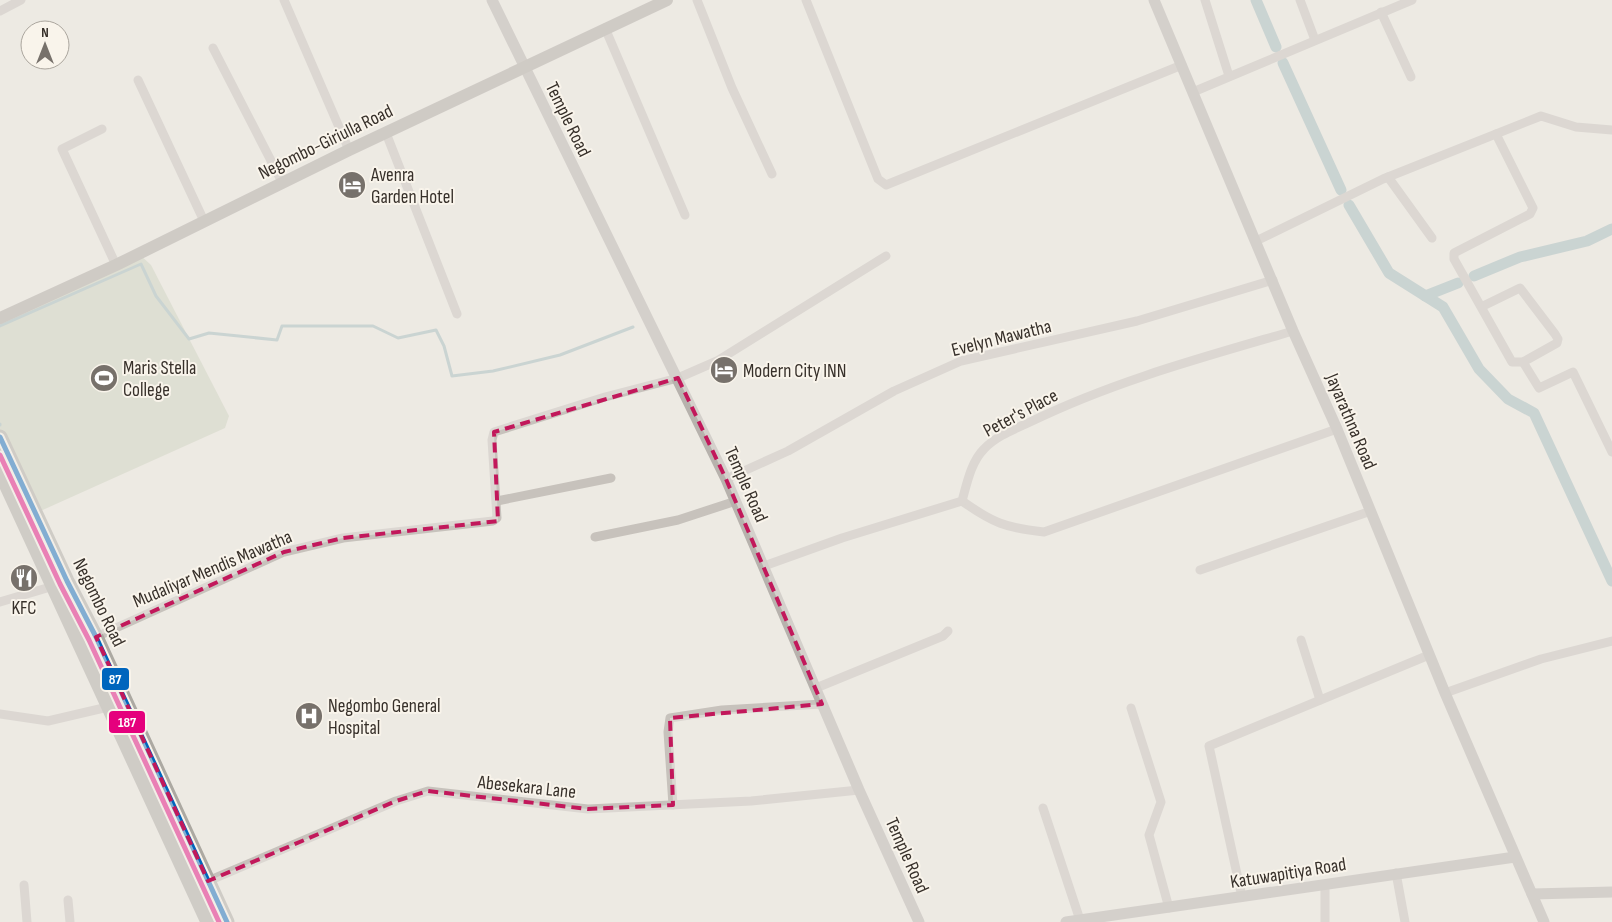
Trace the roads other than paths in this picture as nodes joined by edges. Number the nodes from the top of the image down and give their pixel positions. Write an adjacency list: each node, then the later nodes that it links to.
1 (21, 0): 12 (street)
2 (284, 0): 27 (street)
3 (492, 0): 18 (street, Temple Road)
4 (667, 0): 14 (main road, Negombo-Giriulla Road)
5 (697, 0): 28 (street)
6 (806, 0): 17 (street)
7 (1154, 0): 17 (street, Jayarathna Road)
8 (1205, 0): 19 (street)
9 (1300, 0): 15 (street)
10 (1412, 0): 11 (street)
11 (1403, 2): 13 (street)
12 (0, 11)
13 (1381, 12): 15 (street); 20 (street)
14 (605, 28): 18 (main road, Negombo-Giriulla Road); 31 (street)
15 (1315, 40): 19 (street)
16 (213, 48): 30 (street)
17 (1182, 65): 22 (street, Jayarathna Road)
18 (524, 69): 25 (main road, Negombo-Giriulla Road); 43 (street, Temple Road)
19 (1229, 76): 22 (street)
20 (1411, 77)
21 (138, 80): 32 (street)
22 (1193, 92): 34 (street, Jayarathna Road)
23 (102, 129): 36 (street)
24 (1612, 130): 26 (street)
25 (386, 133): 27 (main road, Negombo-Giriulla Road); 39 (street)
26 (1496, 134): 29 (street); 38 (street)
27 (349, 150): 30 (main road, Negombo-Giriulla Road)
28 (772, 174)
29 (1388, 177): 33 (street); 34 (street)
30 (282, 182): 32 (main road, Negombo-Giriulla Road)
31 (685, 215)
32 (204, 221): 36 (main road, Negombo-Giriulla Road)
33 (1432, 238)
34 (1256, 241): 37 (street, Jayarathna Road)
35 (886, 256): 43 (street)
36 (116, 265): 40 (main road, Negombo-Giriulla Road)
37 (1273, 280): 41 (street, Jayarathna Road); 49 (street, Evelyn Mawatha)
38 (1481, 307): 42 (street); 42 (street)
39 (457, 314)
40 (0, 318)
41 (1293, 331): 44 (street, Jayarathna Road); 52 (street, Peter's Place)
42 (1523, 362): 46 (street)
43 (678, 378): 49 (street, Temple Road); 50 (street)
44 (1337, 429): 52 (street); 53 (street, Jayarathna Road)
45 (0, 436): 57 (highway, Negombo Road)
46 (1612, 452)
47 (0, 470): 57 (highway, Negombo Road)
48 (612, 478): 50 (street)
49 (726, 479): 51 (street, Temple Road)
50 (496, 501): 60 (street, Mudaliyar Mendis Mawatha)
51 (736, 501): 54 (street); 55 (street, Temple Road)
52 (962, 501): 55 (street)
53 (1371, 511): 56 (street); 63 (street, Jayarathna Road)
54 (595, 537)
55 (764, 566): 64 (street, Temple Road)
56 (1200, 570)
57 (60, 584): 58 (street); 60 (highway, Negombo Road); 68 (highway, Negombo Road)
58 (0, 602)
59 (948, 631): 64 (street)
60 (96, 636): 76 (highway, Negombo Road)
61 (1300, 640): 66 (street)
62 (1612, 641): 65 (street)
63 (1429, 655): 65 (street, Jayarathna Road); 66 (street)
64 (816, 688): 67 (street, Temple Road)
65 (1445, 693): 74 (street, Jayarathna Road)
66 (1320, 700): 81 (street)
67 (822, 704): 71 (street, Temple Road); 72 (street)
68 (108, 707): 70 (street); 87 (highway, Negombo Road)
69 (1131, 708): 83 (street)
70 (0, 714)
71 (860, 790): 72 (street, Abesekara Lane); 89 (street, Temple Road)
72 (673, 804): 76 (street, Abesekara Lane)
73 (1043, 808): 84 (street)
74 (1515, 857): 75 (street, Katuwapitiya Road); 80 (street, Jayarathna Road)
75 (1396, 873): 78 (street, Katuwapitiya Road); 92 (street)
76 (208, 881): 88 (highway, Negombo Road)
77 (24, 885): 85 (street)
78 (1326, 885): 81 (street, Katuwapitiya Road); 91 (street)
79 (1612, 892): 80 (street)
80 (1532, 894): 93 (street, Jayarathna Road)
81 (1242, 897): 83 (street, Katuwapitiya Road)
82 (68, 900): 86 (street)
83 (1168, 908): 84 (street, Katuwapitiya Road)
84 (1080, 920): 90 (street, Katuwapitiya Road)
85 (27, 922)
86 (70, 922)
87 (208, 922)
88 (227, 922)
89 (919, 922)
90 (1066, 922)
91 (1325, 922)
92 (1405, 922)
93 (1544, 922)

